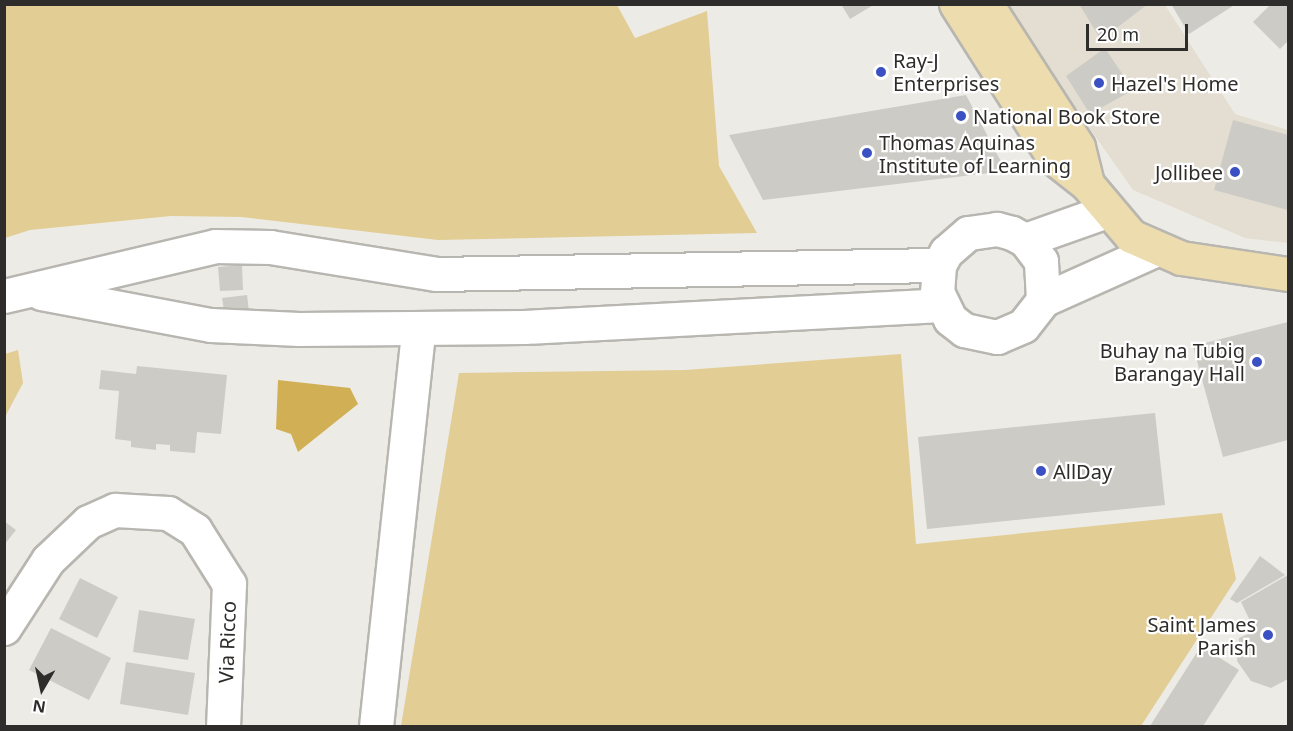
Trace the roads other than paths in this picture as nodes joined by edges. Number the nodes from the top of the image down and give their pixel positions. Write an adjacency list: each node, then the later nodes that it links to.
1 (956, 4): 3 (main road)
2 (986, 4): 3 (main road)
3 (1087, 184): 4 (main road)
4 (1107, 211): 5 (street); 6 (main road)
5 (1024, 240): 7 (street); 10 (street)
6 (1155, 250): 8 (main road); 10 (street)
7 (939, 265): 9 (street); 11 (street)
8 (1288, 274)
9 (18, 293): 12 (street)
10 (1043, 300): 11 (street)
11 (942, 305): 12 (street)
12 (418, 330): 15 (street)
13 (4, 628): 14 (street, Via Ricco)
14 (223, 726)
15 (376, 726)

